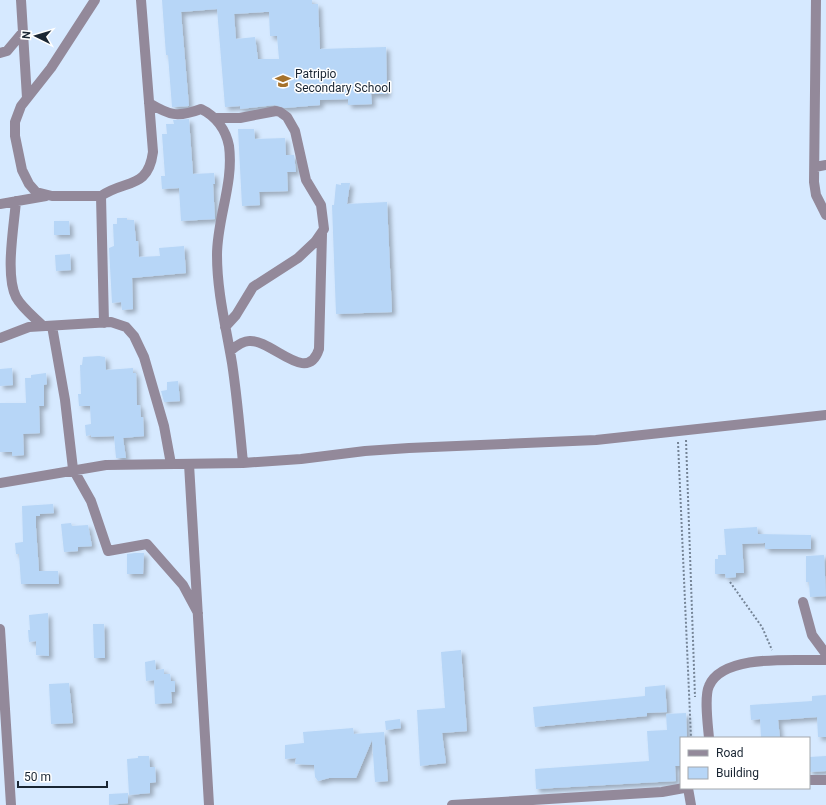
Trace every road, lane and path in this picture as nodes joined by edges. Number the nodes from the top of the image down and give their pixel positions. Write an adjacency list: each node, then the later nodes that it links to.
1 (21, 0): 5 (street)
2 (95, 0): 7 (street)
3 (141, 0): 8 (street)
4 (816, 0): 11 (street)
5 (23, 32): 6 (street); 7 (street)
6 (0, 53)
7 (27, 98): 12 (street)
8 (148, 103): 9 (street); 13 (street)
9 (215, 118): 17 (street); 20 (street)
10 (826, 165): 11 (street)
11 (814, 167): 16 (street)
12 (46, 196): 13 (street); 14 (street)
13 (102, 196): 18 (street)
14 (16, 201): 15 (street); 19 (street)
15 (0, 204)
16 (826, 215)
17 (322, 234): 20 (street); 22 (street)
18 (104, 323): 19 (street); 26 (street)
19 (47, 326): 21 (street); 28 (street)
20 (226, 327): 22 (street)
21 (0, 338)
22 (230, 351): 25 (street)
23 (826, 415): 24 (street)
24 (681, 431): 25 (street); 37 (path); 38 (path)
25 (243, 463): 27 (street)
26 (171, 464): 27 (street); 28 (street)
27 (189, 464): 32 (street)
28 (73, 469): 29 (street); 32 (street)
29 (0, 483)
30 (730, 582): 36 (path)
31 (803, 602): 34 (street)
32 (198, 613): 46 (street)
33 (0, 629): 45 (street)
34 (826, 654)
35 (826, 660): 36 (street)
36 (776, 661): 39 (street)
37 (695, 703)
38 (691, 737)
39 (709, 737)
40 (810, 780): 41 (street)
41 (826, 780)
42 (680, 789): 44 (street)
43 (688, 789): 48 (street)
44 (508, 803): 47 (street)
45 (11, 805)
46 (209, 805)
47 (452, 805)
48 (691, 805)

